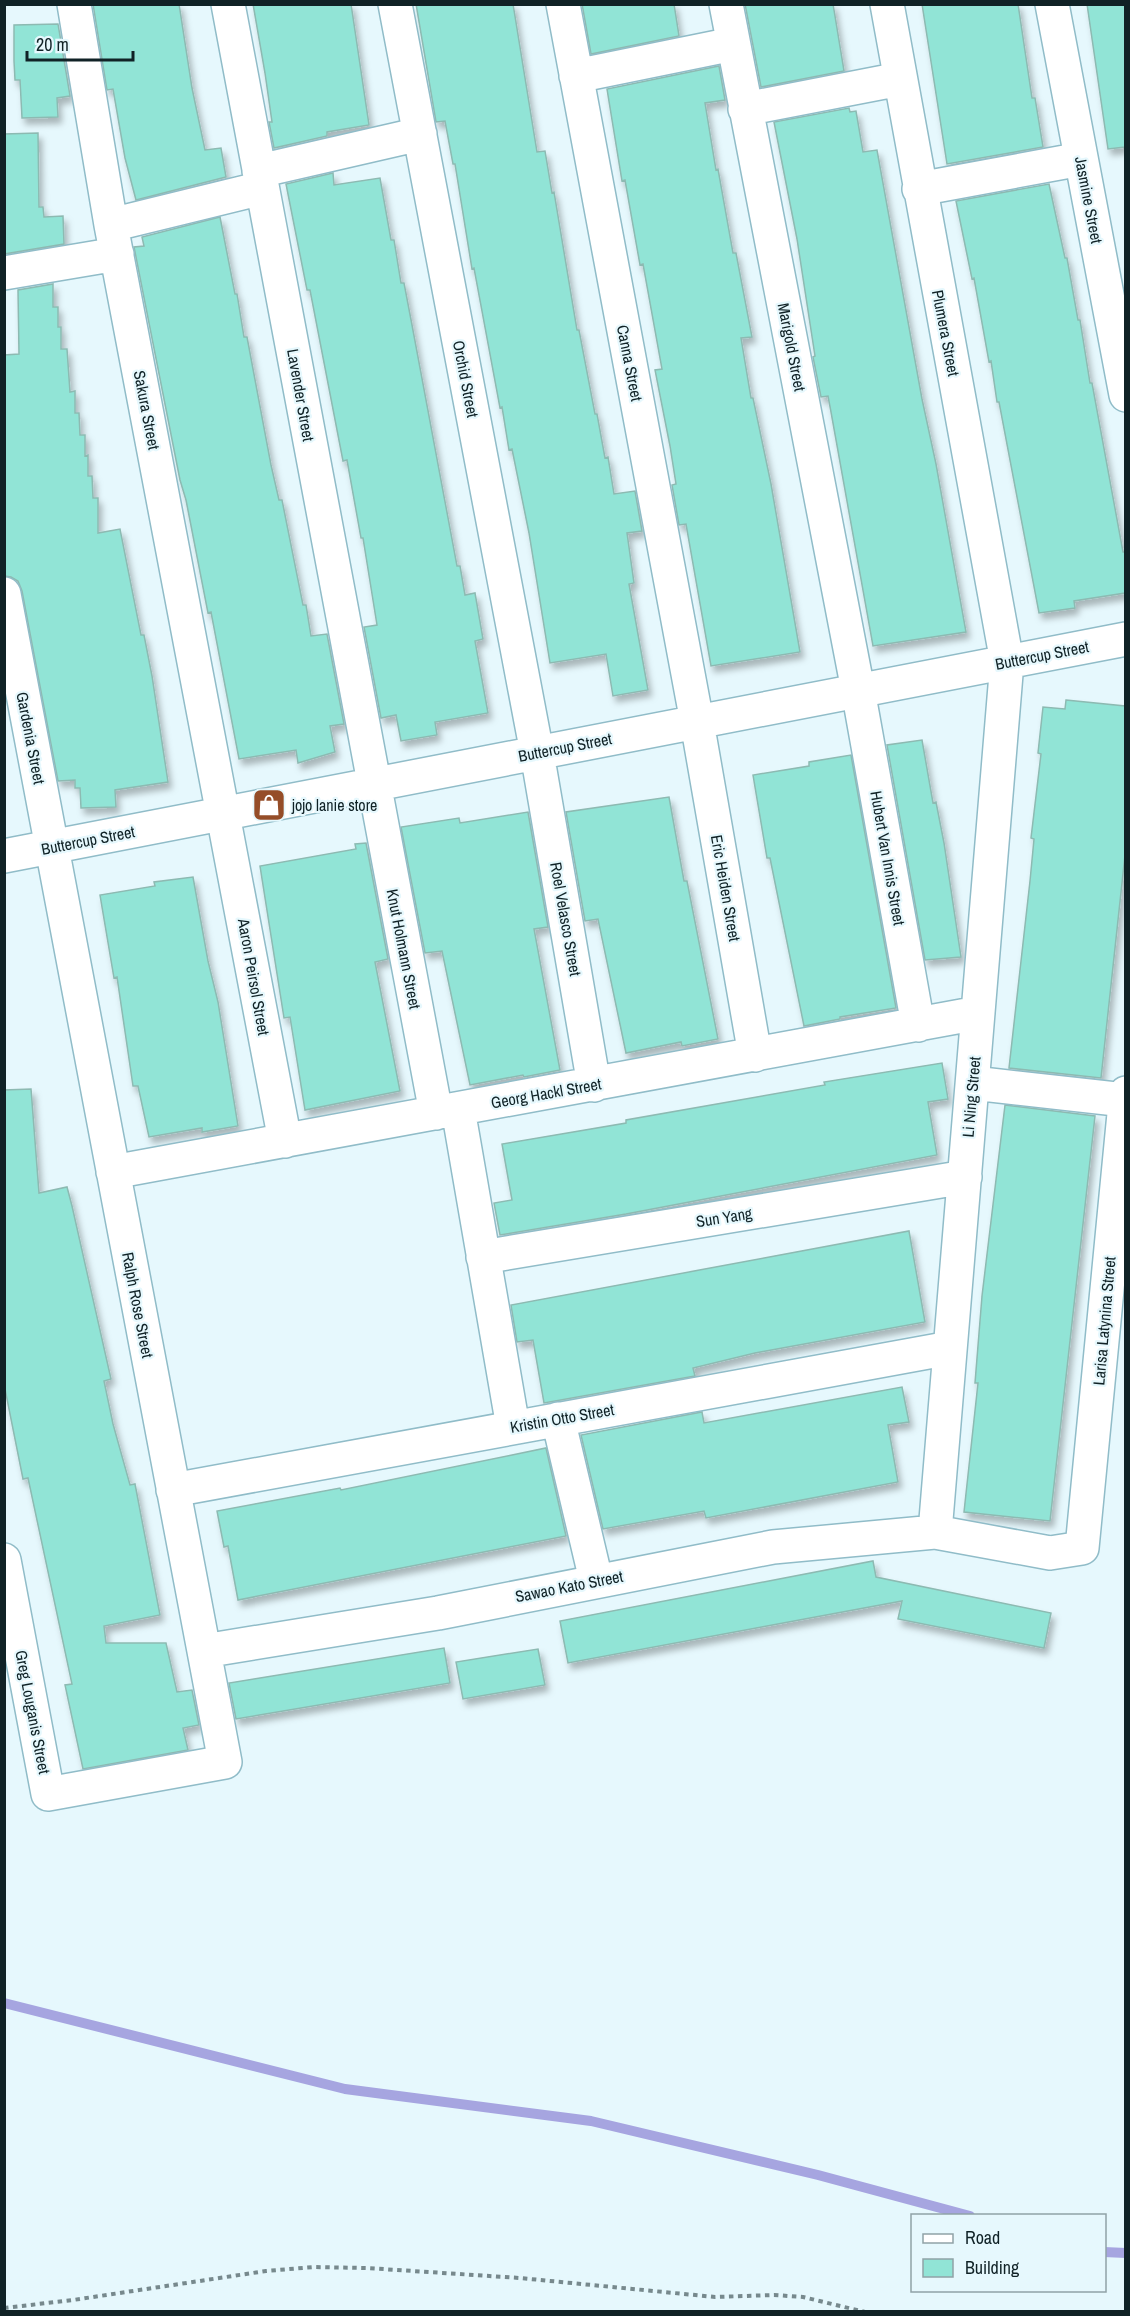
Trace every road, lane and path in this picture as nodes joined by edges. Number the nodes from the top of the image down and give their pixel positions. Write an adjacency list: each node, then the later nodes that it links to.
1 (74, 4): 16 (street, Sakura Street)
2 (228, 4): 14 (street, Lavender Street)
3 (395, 4): 12 (street, Orchid Street)
4 (563, 4): 9 (street, Canna Street)
5 (726, 4): 8 (street, Marigold Street)
6 (887, 4): 10 (street, Plumera Street)
7 (1052, 4): 13 (street, Jasmine Street)
8 (733, 44): 9 (street); 11 (street, Marigold Street)
9 (576, 76): 23 (street, Canna Street)
10 (900, 79): 11 (street); 15 (street, Plumera Street)
11 (746, 109): 22 (street, Marigold Street)
12 (420, 134): 14 (street); 24 (street, Orchid Street)
13 (1082, 159): 15 (street); 18 (street, Jasmine Street)
14 (261, 179): 16 (street); 25 (street, Lavender Street)
15 (920, 189): 21 (street, Plumera Street)
16 (114, 240): 17 (street); 26 (street, Sakura Street)
17 (4, 273)
18 (1125, 395)
19 (4, 594): 27 (street, Gardenia Street)
20 (1125, 639): 21 (street, Buttercup Street)
21 (1007, 662): 22 (street, Buttercup Street); 29 (street, Li Ning Street)
22 (858, 690): 23 (street, Buttercup Street); 30 (street, Hubert Van Innis Street)
23 (697, 722): 24 (street, Buttercup Street); 31 (street, Eric Heiden Street)
24 (537, 753): 25 (street, Buttercup Street); 33 (street, Roel Velasco Street)
25 (373, 785): 26 (street, Buttercup Street); 36 (street, Knut Holmann Street)
26 (224, 814): 27 (street, Buttercup Street); 37 (street, Aaron Peirsol Street)
27 (52, 847): 28 (street, Buttercup Street); 38 (street, Ralph Rose Street)
28 (4, 856)
29 (978, 1013): 30 (street, Georg Hackl Street); 32 (street, Li Ning Street)
30 (918, 1025): 31 (street, Georg Hackl Street)
31 (755, 1054): 33 (street, Georg Hackl Street)
32 (972, 1083): 35 (street); 39 (street, Li Ning Street)
33 (594, 1084): 36 (street, Georg Hackl Street)
34 (1125, 1093): 35 (street, Larisa Latynina Street)
35 (1125, 1100): 46 (street, Larisa Latynina Street)
36 (447, 1111): 37 (street, Georg Hackl Street); 40 (street, Knut Holmann Street)
37 (285, 1141): 38 (street, Georg Hackl Street)
38 (113, 1172): 44 (street, Ralph Rose Street)
39 (964, 1177): 40 (street, Sun Yang); 41 (street, Li Ning Street)
40 (483, 1257): 43 (street, Knut Holmann Street)
41 (950, 1348): 42 (street, Kristin Otto Street); 45 (street, Li Ning Street)
42 (558, 1419): 43 (street, Kristin Otto Street); 48 (street)
43 (513, 1427): 44 (street, Kristin Otto Street)
44 (173, 1490): 49 (street, Ralph Rose Street)
45 (935, 1532): 46 (street, Sawao Kato Street); 48 (street, Sawao Kato Street)
46 (1082, 1548)
47 (4, 1560): 50 (street, Greg Louganis Street)
48 (596, 1580): 49 (street, Sawao Kato Street)
49 (204, 1651): 51 (street, Ralph Rose Street)
50 (18, 1706): 51 (street, Greg Louganis Street)
51 (48, 1794)
52 (4, 2308): 53 (path)
53 (865, 2312)

